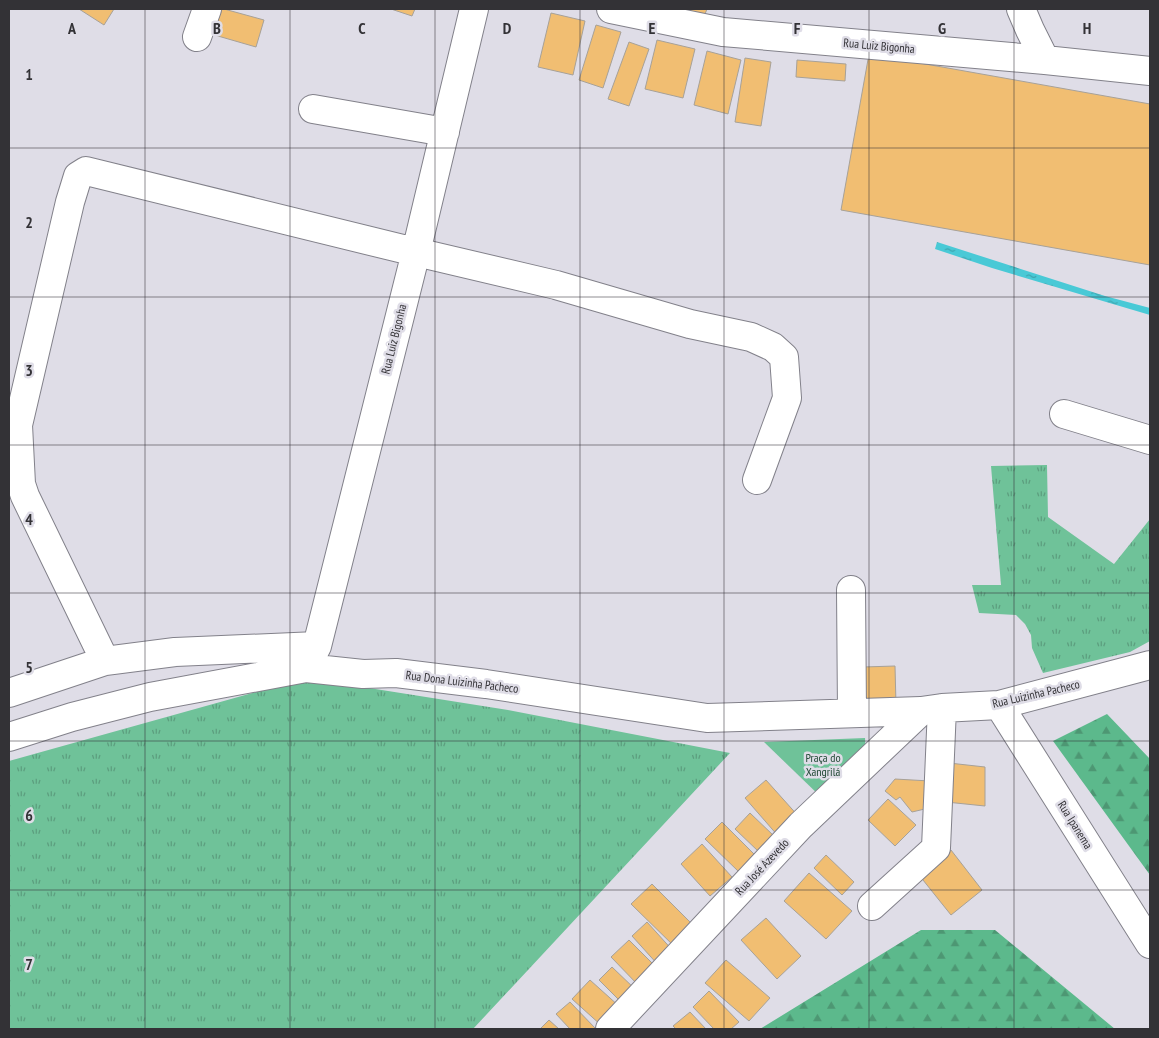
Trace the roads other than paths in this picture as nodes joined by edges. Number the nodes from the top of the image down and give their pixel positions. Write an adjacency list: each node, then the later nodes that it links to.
1 (207, 9): 5 (street)
2 (474, 9): 9 (street, Rua Luiz Bigonha)
3 (610, 9): 6 (street, Rua Luiz Bigonha)
4 (1021, 9): 6 (street)
5 (197, 37)
6 (1046, 60): 7 (street, Rua Luiz Bigonha)
7 (1150, 71)
8 (313, 109): 9 (street)
9 (445, 132): 10 (street, Rua Luiz Bigonha)
10 (416, 252): 13 (street); 14 (street); 16 (street, Rua Luiz Bigonha)
11 (1064, 414): 12 (street)
12 (1150, 440)
13 (757, 480)
14 (15, 487): 17 (street)
15 (851, 590): 22 (street)
16 (311, 657): 17 (street); 22 (street, Rua Dona Luizinha Pacheco); 23 (street, Rua Dona Luizinha Pacheco)
17 (105, 661): 19 (street)
18 (1150, 665): 20 (street, Rua Luizinha Pacheco)
19 (9, 693)
20 (999, 705): 21 (street, Rua Luizinha Pacheco); 25 (street, Rua Ipanema)
21 (931, 710): 22 (street, Rua Dona Luizinha Pacheco); 24 (street); 26 (street, Rua José Azevedo)
22 (852, 713)
23 (9, 736)
24 (872, 906)
25 (1150, 944)
26 (610, 1029)

